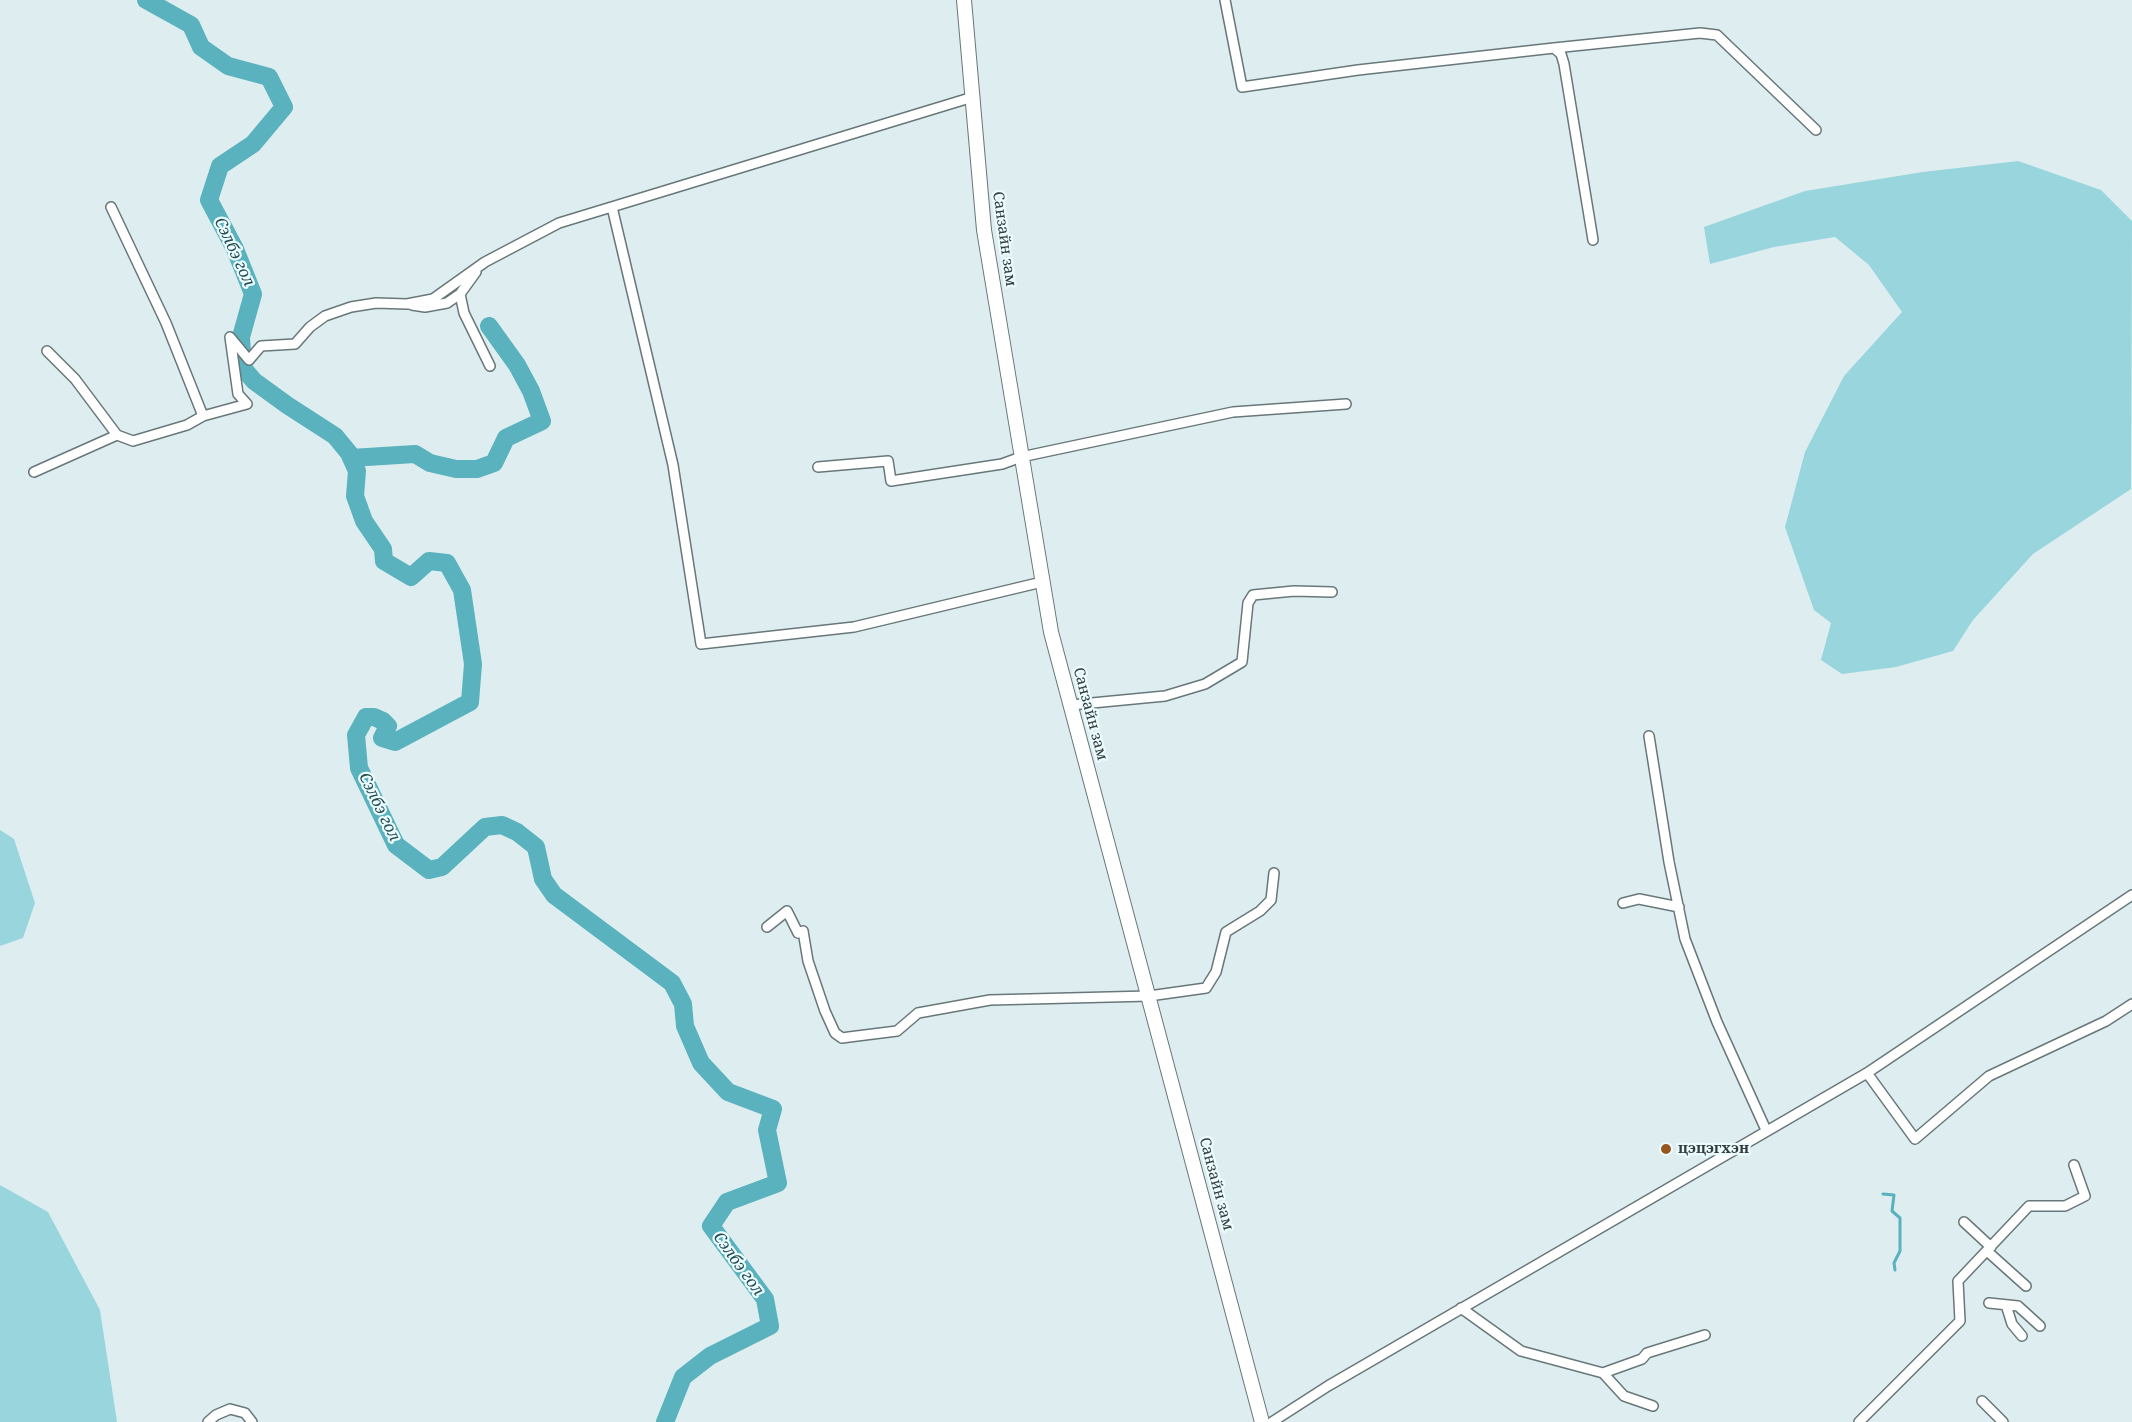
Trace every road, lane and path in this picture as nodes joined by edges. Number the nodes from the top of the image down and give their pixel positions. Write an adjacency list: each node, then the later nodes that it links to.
1 (964, 0): 4 (main road, Санзайн зам)
2 (1225, 0): 3 (street)
3 (1554, 48): 5 (street); 8 (street)
4 (973, 98): 7 (street); 17 (main road, Санзайн зам)
5 (1816, 130)
6 (111, 207): 15 (street)
7 (612, 207): 9 (street); 20 (street)
8 (1593, 240)
9 (484, 262): 10 (street); 11 (street)
10 (460, 294): 11 (street); 13 (street)
11 (406, 304): 15 (street)
12 (47, 351): 16 (street)
13 (490, 366)
14 (1346, 404): 17 (street)
15 (203, 416): 16 (street)
16 (117, 435): 19 (street)
17 (1022, 457): 18 (street); 20 (main road, Санзайн зам)
18 (818, 467)
19 (34, 472)
20 (1042, 582): 22 (main road, Санзайн зам)
21 (1332, 592): 22 (street)
22 (1071, 705): 29 (main road, Санзайн зам)
23 (1649, 736): 27 (street)
24 (1274, 873): 29 (street)
25 (2132, 895): 31 (street)
26 (1623, 903): 27 (street)
27 (1678, 908): 32 (street)
28 (767, 927): 29 (street)
29 (1149, 996): 48 (main road, Санзайн зам)
30 (2132, 1004): 31 (street)
31 (1867, 1073): 32 (street)
32 (1766, 1130): 39 (street)
33 (2074, 1166): 35 (street)
34 (1964, 1222): 35 (street)
35 (1989, 1249): 36 (street); 50 (street)
36 (2026, 1286)
37 (1989, 1304): 38 (street)
38 (2006, 1305): 40 (street); 42 (street)
39 (1461, 1308): 43 (street); 49 (street)
40 (2040, 1326)
41 (1705, 1335): 43 (street)
42 (2022, 1336)
43 (1603, 1373): 45 (street)
44 (1982, 1401): 51 (street)
45 (1653, 1406)
46 (208, 1422): 47 (street)
47 (252, 1422)
48 (1262, 1422)
49 (1272, 1422)
50 (1859, 1422)
51 (2003, 1422)

